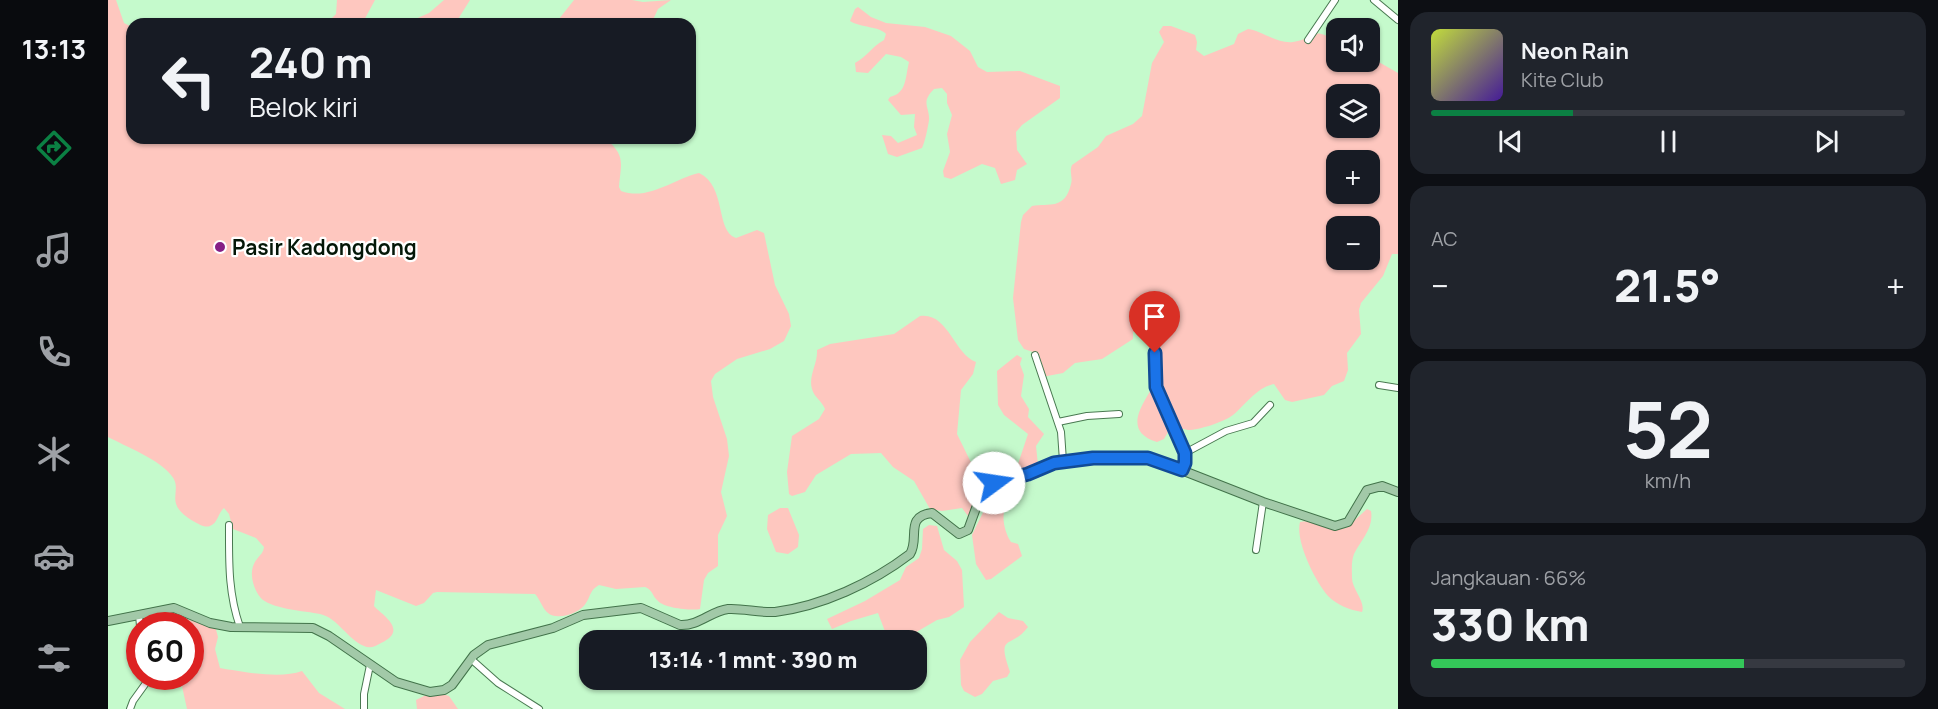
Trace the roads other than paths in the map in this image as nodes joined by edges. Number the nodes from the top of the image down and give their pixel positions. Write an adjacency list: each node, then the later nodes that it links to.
1 (1335, 0): 4 (street)
2 (1374, 0): 3 (street)
3 (1398, 20)
4 (1308, 40)
5 (1155, 353): 12 (street)
6 (1035, 356): 11 (street)
7 (1379, 385): 8 (street)
8 (1398, 388)
9 (1270, 405): 12 (street)
10 (1119, 414): 11 (street)
11 (1058, 422): 13 (street)
12 (1185, 453): 14 (street)
13 (1063, 461): 14 (main road); 25 (main road)
14 (1182, 470): 16 (main road)
15 (1398, 492): 16 (main road)
16 (1263, 502): 18 (street)
17 (229, 525): 24 (street)
18 (1256, 550)
19 (154, 612): 20 (main road)
20 (184, 612)
21 (126, 618): 23 (main road)
22 (204, 620): 24 (main road)
23 (108, 621)
24 (240, 627): 26 (main road)
25 (471, 659): 26 (main road); 30 (street)
26 (370, 665): 29 (street)
27 (141, 690): 28 (street)
28 (130, 709)
29 (364, 709)
30 (539, 709)

